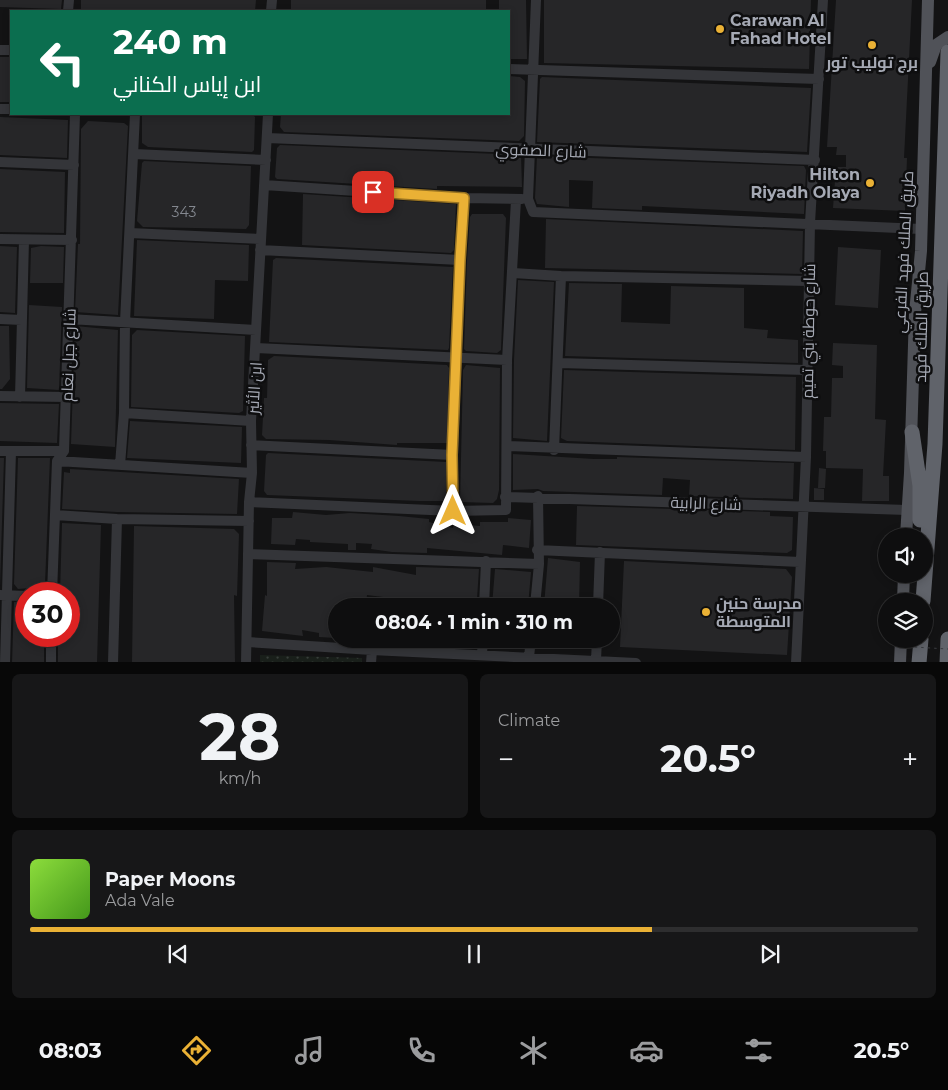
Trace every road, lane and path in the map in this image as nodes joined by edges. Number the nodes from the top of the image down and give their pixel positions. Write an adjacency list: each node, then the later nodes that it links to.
1 (536, 0): 9 (street)
2 (823, 0): 11 (street, شارع حوطة بني تميم)
3 (920, 0): 5 (street)
4 (928, 0): 5 (main road, طريق الملك فهد الفرعي)
5 (928, 16): 10 (main road, طريق الملك فهد الفرعي)
6 (948, 37): 7 (main road)
7 (942, 49): 10 (main road); 76 (highway, طريق الملك فهد)
8 (510, 69): 9 (street)
9 (533, 70): 11 (street); 16 (street)
10 (927, 73): 27 (main road, طريق الملك فهد الفرعي)
11 (819, 79): 19 (street, شارع حوطة بني تميم)
12 (75, 115): 21 (street, شارع جبل نعام)
13 (135, 115): 17 (street)
14 (268, 115): 15 (street, ابن الأثير)
15 (267, 138): 16 (street, شارع الصفوي); 18 (street, ابن الأثير)
16 (530, 149): 19 (street, شارع الصفوي); 24 (street)
17 (134, 154): 18 (street); 28 (street)
18 (266, 160): 22 (street, ابن الأثير)
19 (815, 160): 26 (street, شارع حوطة بني تميم)
20 (0, 162): 21 (street)
21 (74, 165): 31 (street, شارع جبل نعام)
22 (264, 185): 23 (street); 32 (street, ابن الأثير)
23 (464, 198): 25 (street); 33 (street)
24 (528, 199): 25 (street); 26 (street)
25 (516, 200): 34 (street)
26 (810, 224): 27 (street); 36 (street, شارع حوطة بني تميم)
27 (922, 229): 52 (main road, طريق الملك فهد الفرعي)
28 (130, 233): 32 (street); 40 (street)
29 (0, 239): 30 (street)
30 (24, 240): 31 (street); 39 (street)
31 (72, 240): 38 (street, شارع جبل نعام)
32 (260, 245): 33 (street); 41 (street, ابن الأثير)
33 (460, 260): 43 (street)
34 (513, 273): 35 (street); 44 (street)
35 (561, 276): 36 (street); 45 (street)
36 (809, 281): 46 (street, شارع حوطة بني تميم)
37 (0, 319): 39 (street)
38 (69, 319): 40 (street); 49 (street, شارع جبل نعام)
39 (22, 320): 48 (street)
40 (126, 322): 41 (street); 50 (street)
41 (256, 330): 42 (street, ابن الأثير)
42 (256, 348): 43 (street); 51 (street, ابن الأثير)
43 (457, 359): 44 (street); 59 (street)
44 (507, 360): 54 (street)
45 (559, 363): 46 (street); 56 (street)
46 (806, 370): 60 (street, شارع حوطة بني تميم)
47 (0, 396): 48 (street)
48 (20, 397): 49 (street)
49 (67, 397): 55 (street, شارع جبل نعام)
50 (124, 413): 51 (street); 62 (street)
51 (251, 421): 53 (street, ابن الأثير)
52 (912, 432): 69 (main road, طريق الملك فهد الفرعي); 75 (highway)
53 (251, 445): 59 (street); 63 (street, ابن الأثير)
54 (507, 446): 56 (street); 65 (street)
55 (64, 450): 58 (street); 61 (street, شارع جبل نعام)
56 (554, 450): 60 (street)
57 (0, 451): 58 (street)
58 (11, 452): 66 (street)
59 (452, 455): 70 (street)
60 (806, 457): 68 (street, شارع حوطة بني تميم)
61 (57, 461): 62 (street); 71 (street, شارع جبل نعام)
62 (120, 465): 63 (street)
63 (252, 473): 67 (street, ابن الأثير)
64 (538, 496): 65 (street, شارع الرابية); 68 (street, شارع الرابية); 77 (street)
65 (505, 497): 70 (street)
66 (5, 502): 84 (street)
67 (249, 502): 70 (street); 73 (street, ابن الأثير)
68 (804, 506): 69 (street, شارع الرابية); 81 (street, شارع حوطة بني تميم)
69 (907, 510): 74 (main road, طريق الملك فهد الفرعي)
70 (453, 511)
71 (54, 515): 72 (street); 83 (street, شارع جبل نعام)
72 (117, 520): 73 (street); 105 (street)
73 (249, 521): 79 (street, ابن الأثير)
74 (906, 528)
75 (923, 528)
76 (927, 528)
77 (537, 550): 78 (street); 82 (street)
78 (600, 552): 81 (street); 87 (street)
79 (248, 554): 80 (street); 89 (street, ابن الأثير)
80 (486, 561): 82 (street); 85 (street)
81 (800, 562): 110 (street, شارع حوطة بني تميم)
82 (539, 564): 86 (street)
83 (52, 582)
84 (3, 595): 103 (street)
85 (484, 598)
86 (536, 598)
87 (598, 598)
88 (948, 639): 113 (highway)
89 (247, 642): 98 (street); 106 (street, ابن الأثير)
90 (51, 647): 104 (street)
91 (482, 648): 99 (street)
92 (530, 648): 100 (street)
93 (597, 648): 102 (street)
94 (901, 648): 111 (main road)
95 (920, 648): 112 (highway)
96 (931, 648): 97 (path, bridge)
97 (948, 649)
98 (372, 650): 99 (street); 107 (street)
99 (482, 654): 100 (street)
100 (530, 657): 101 (street)
101 (561, 660): 102 (street)
102 (596, 660): 108 (street)
103 (4, 662)
104 (51, 662)
105 (113, 662)
106 (246, 662)
107 (371, 662)
108 (612, 662): 109 (street)
109 (636, 662)
110 (796, 662)
111 (900, 662)
112 (919, 662)
113 (947, 662)

